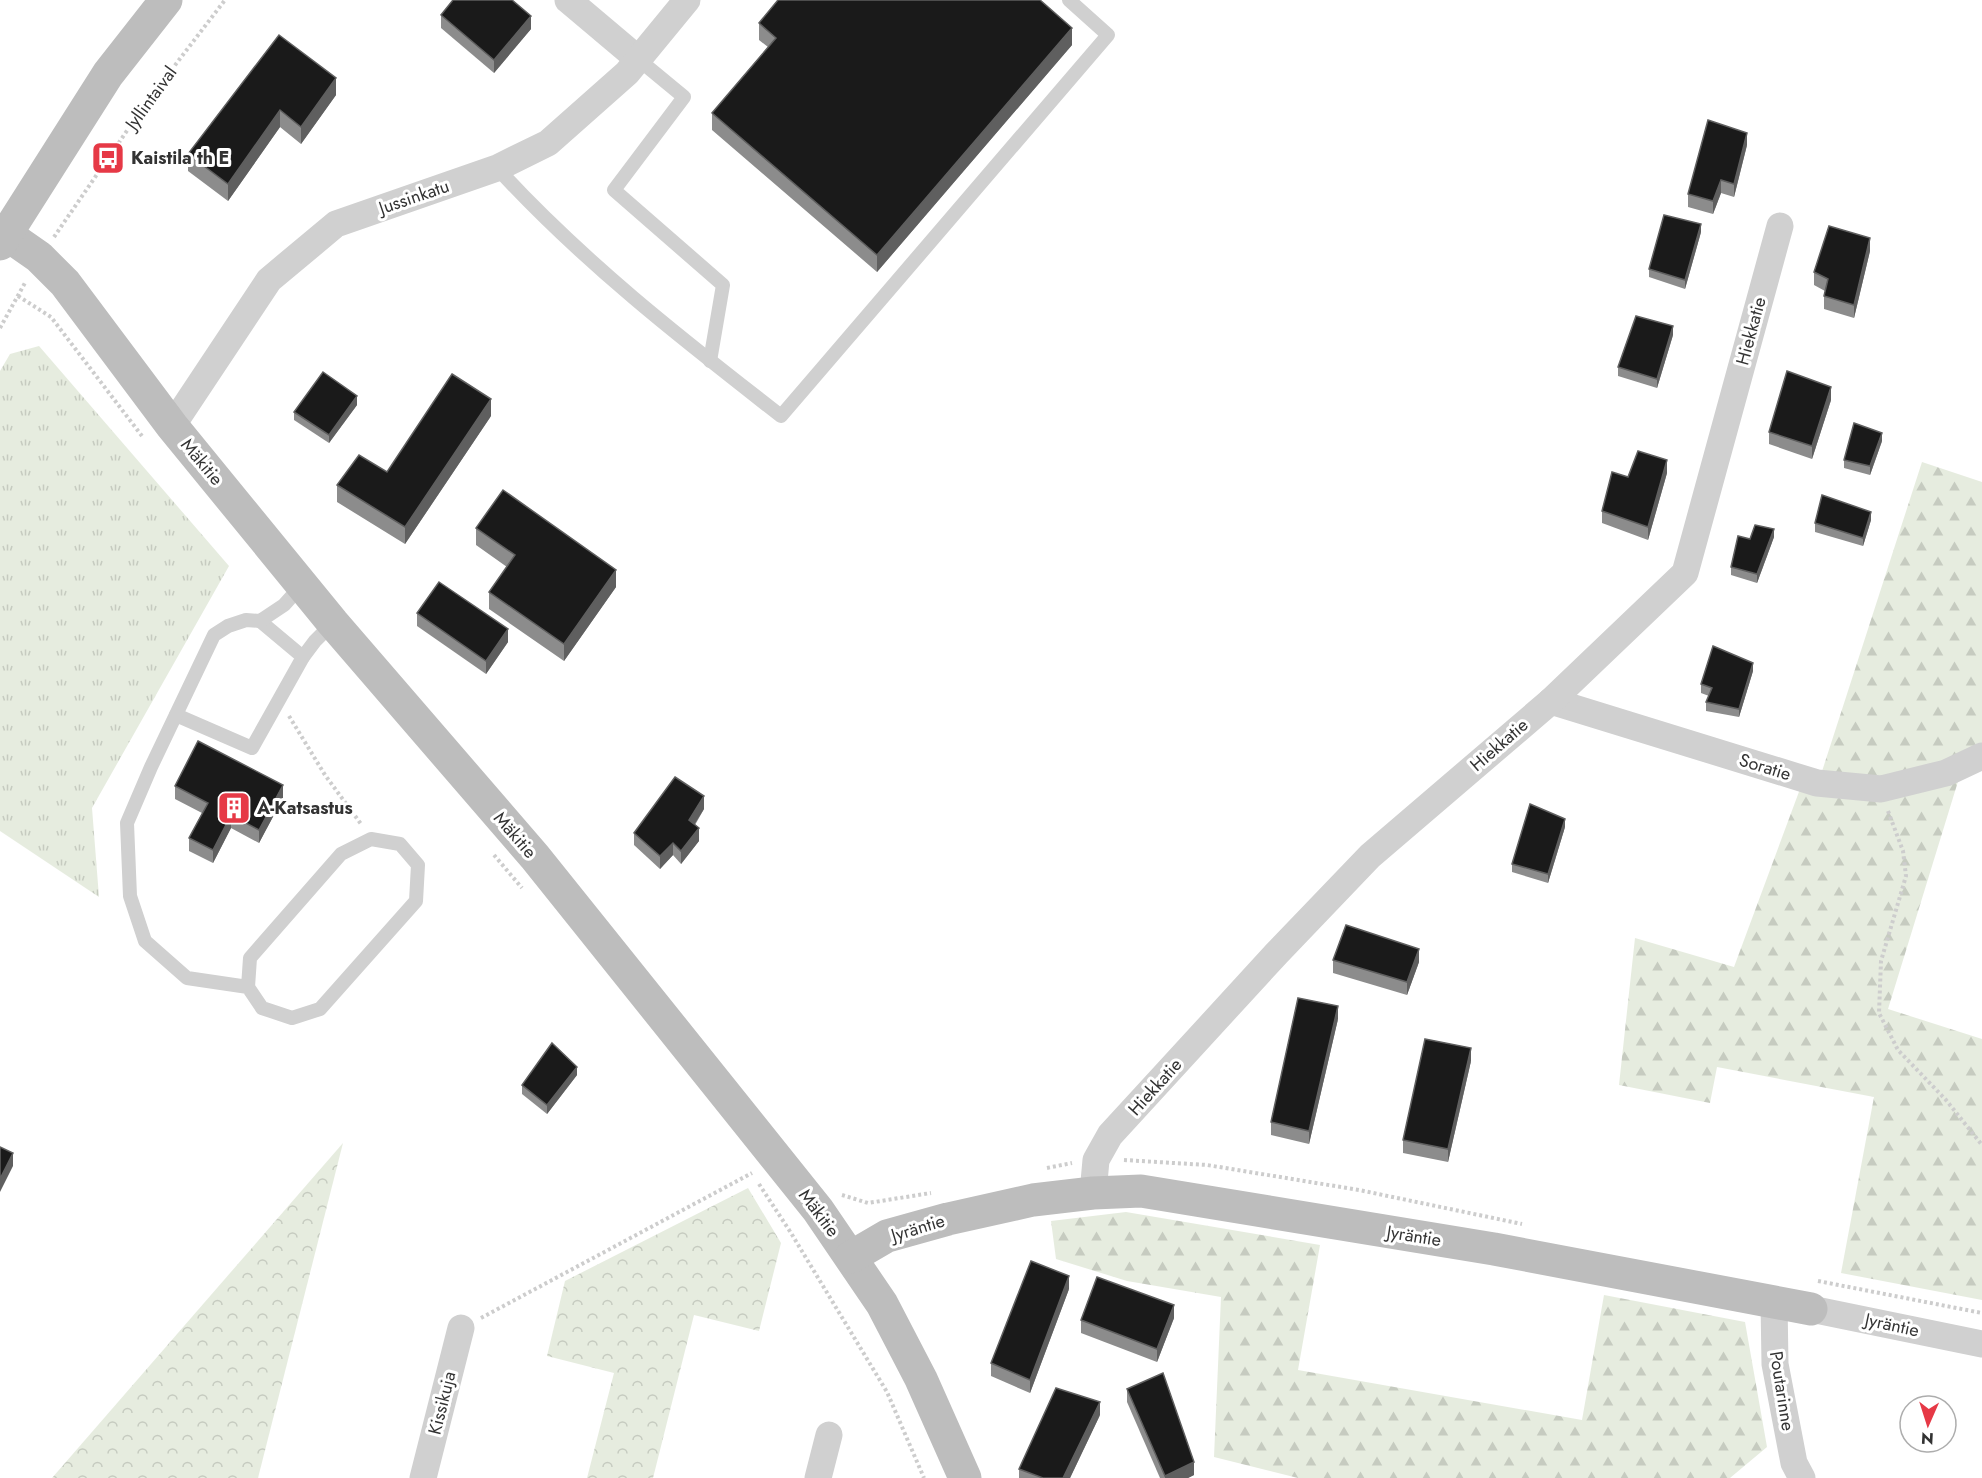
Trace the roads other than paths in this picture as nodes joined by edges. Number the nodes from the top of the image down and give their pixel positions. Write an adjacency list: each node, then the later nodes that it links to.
1 (166, 0): 8 (street)
2 (568, 0): 5 (street)
3 (687, 0): 5 (street, Jussinkatu)
4 (1069, 0): 9 (lane)
5 (639, 59): 6 (street, Jussinkatu); 9 (lane)
6 (496, 168): 9 (lane); 10 (street, Jussinkatu)
7 (1780, 226): 15 (street, Hiekkatie)
8 (2, 235): 10 (street, Mäkitie)
9 (710, 361)
10 (172, 426): 11 (street, Mäkitie)
11 (302, 585): 12 (lane); 13 (street, Mäkitie)
12 (260, 621): 14 (lane); 16 (lane)
13 (333, 623): 14 (lane); 20 (street, Mäkitie)
14 (303, 657): 16 (lane)
15 (1551, 701): 17 (street, Soratie); 19 (street, Hiekkatie)
16 (176, 716): 18 (lane)
17 (1982, 756)
18 (248, 987): 18 (lane)
19 (1093, 1192): 20 (street, Jyräntie); 21 (street, Jyräntie)
20 (851, 1257): 28 (street, Mäkitie)
21 (1774, 1302): 22 (street, Jyräntie); 29 (street, Poutarinne)
22 (1811, 1309): 24 (street, Jyräntie)
23 (462, 1328): 26 (street, Kissikuja)
24 (1982, 1344)
25 (830, 1435): 27 (street)
26 (423, 1478)
27 (818, 1478)
28 (965, 1478)
29 (1802, 1478)

